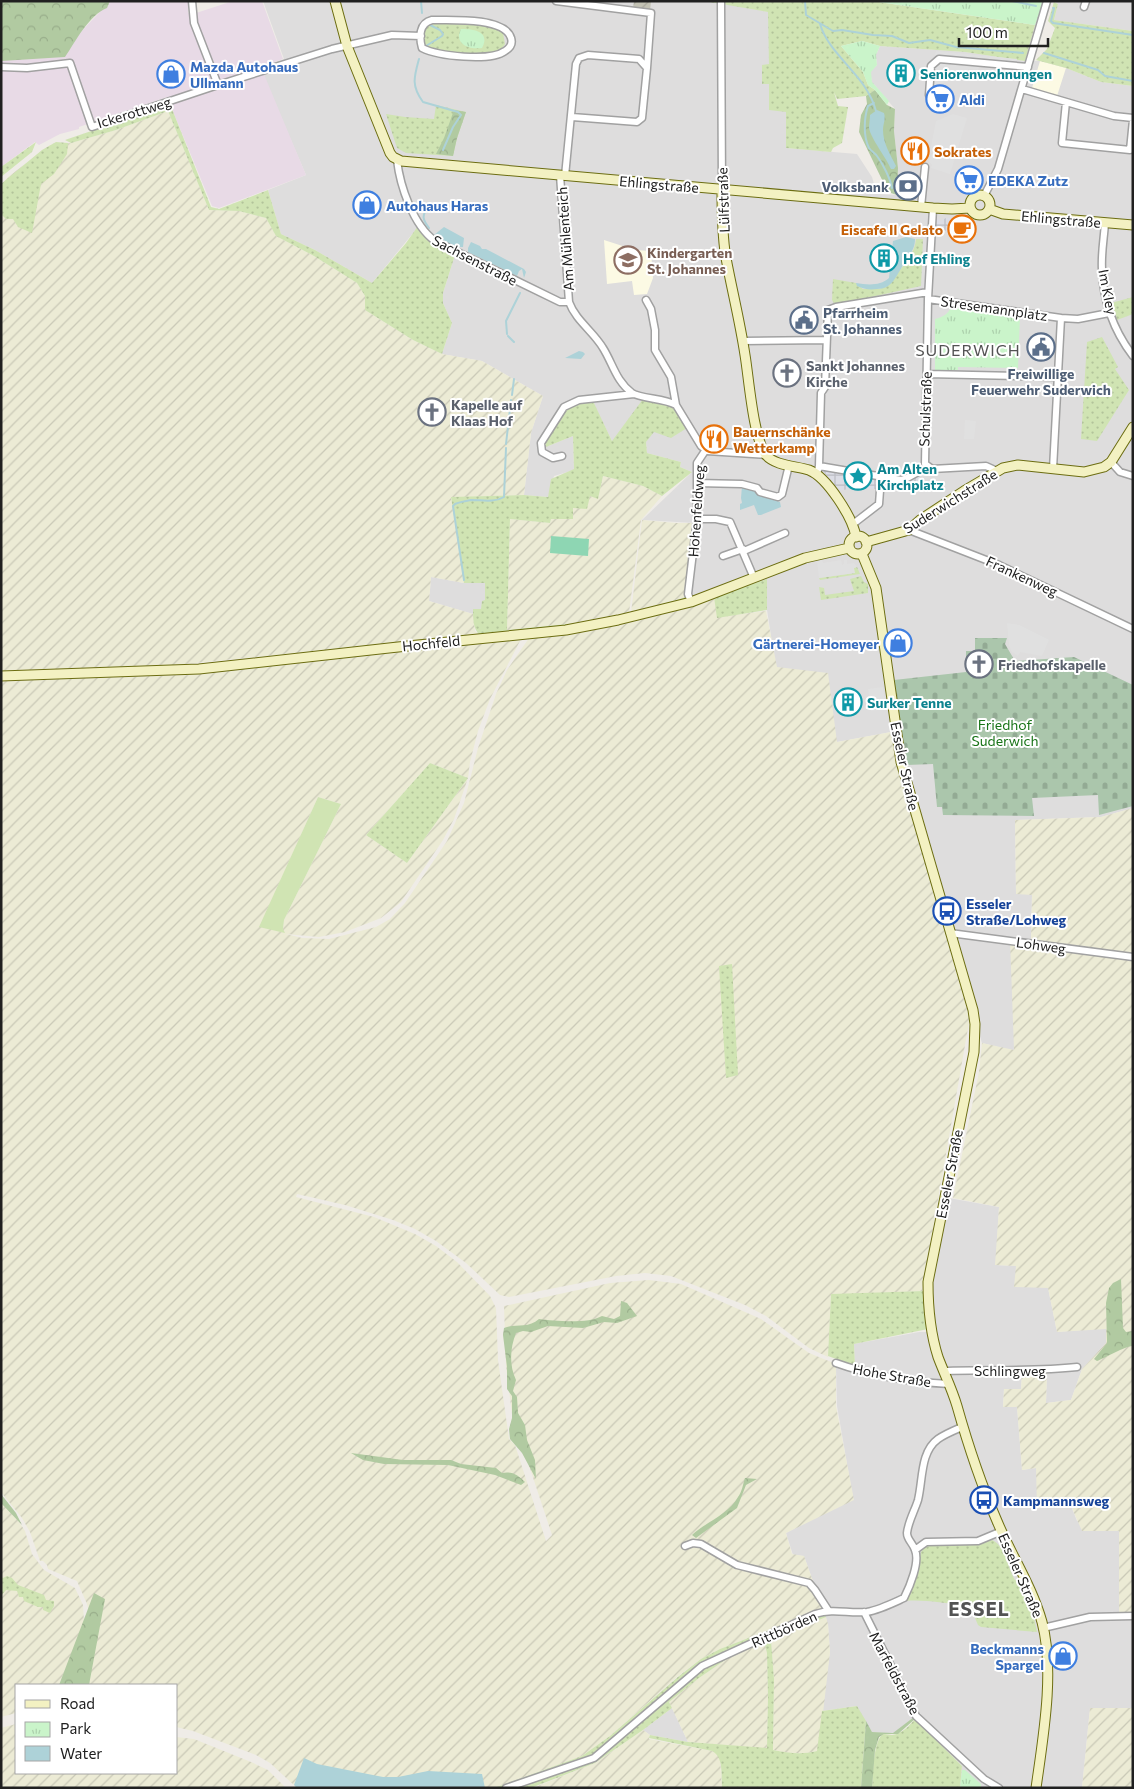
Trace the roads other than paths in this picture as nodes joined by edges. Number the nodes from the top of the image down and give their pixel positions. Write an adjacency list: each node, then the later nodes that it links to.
1 (192, 1): 11 (street)
2 (335, 1): 7 (street, Sachsenstraße)
3 (556, 1): 10 (street)
4 (721, 1): 20 (street, Lülfstraße)
5 (1047, 1): 9 (street)
6 (421, 36): 6 (street); 7 (street, Ickerottweg)
7 (347, 46): 11 (street, Ickerottweg); 17 (street, Sachsenstraße)
8 (1, 67): 11 (street, Ickerottweg)
9 (1028, 67): 12 (street); 13 (street)
10 (647, 68): 15 (street); 15 (street, Am Mühlenteich)
11 (218, 84)
12 (1022, 89): 14 (street); 21 (street)
13 (929, 94)
14 (1066, 102): 16 (street); 16 (street)
15 (572, 116): 19 (street, Am Mühlenteich)
16 (1133, 119)
17 (397, 160): 19 (street, Ehlingstraße); 30 (street, Sachsenstraße)
18 (924, 167): 22 (street)
19 (563, 175): 20 (street, Ehlingstraße); 30 (street, Am Mühlenteich)
20 (722, 189): 22 (street, Ehlingstraße); 34 (street, Lülfstraße)
21 (984, 196): 24 (street); 25 (street)
22 (921, 207): 23 (street, Ehlingstraße)
23 (933, 208): 24 (street, Ehlingstraße); 28 (street, Schulstraße)
24 (970, 208): 25 (street, Ehlingstraße)
25 (989, 209): 26 (street, Ehlingstraße)
26 (1105, 223): 27 (street, Ehlingstraße); 31 (street, Im Kley)
27 (1133, 225)
28 (928, 296): 32 (street, Stresemannplatz); 33 (street, Stresemannplatz); 36 (street, Schulstraße)
29 (646, 300): 39 (street)
30 (569, 302): 38 (street)
31 (1109, 313): 32 (street, Stresemannplatz); 35 (street, Im Kley)
32 (1061, 318): 37 (street, Stresemannplatz)
33 (826, 340): 34 (street); 48 (street)
34 (743, 341): 42 (street, Lülfstraße)
35 (1133, 356)
36 (926, 374): 37 (street); 45 (street, Schulstraße)
37 (1058, 377): 47 (street, Stresemannplatz)
38 (634, 394): 39 (street); 43 (street)
39 (676, 405): 41 (street)
40 (1133, 427): 44 (street)
41 (705, 451): 42 (street); 52 (street, Hohenfeldweg)
42 (766, 455): 46 (street)
43 (562, 456)
44 (1111, 462): 47 (street, Suderwichstraße); 51 (street)
45 (926, 463): 49 (street); 50 (street)
46 (789, 465): 48 (street); 52 (street)
47 (1054, 469): 49 (street, Suderwichstraße)
48 (818, 470): 50 (street); 54 (street)
49 (996, 471): 55 (street, Suderwichstraße)
50 (881, 476): 54 (street)
51 (1133, 476)
52 (697, 483): 53 (street, Hohenfeldweg)
53 (697, 519): 60 (street); 64 (street, Hohenfeldweg)
54 (853, 524): 57 (street)
55 (909, 530): 58 (street, Suderwichstraße); 65 (street, Frankenweg)
56 (785, 533): 60 (street)
57 (856, 537): 58 (street); 59 (street)
58 (866, 542): 61 (street)
59 (849, 548): 61 (street); 63 (street, Hochfeld)
60 (744, 550): 62 (street); 63 (street)
61 (862, 554): 67 (street, Esseler Straße)
62 (723, 556)
63 (754, 578): 64 (street, Hochfeld)
64 (691, 602): 66 (street, Hochfeld)
65 (1133, 629)
66 (1, 676)
67 (950, 933): 68 (street, Lohweg); 71 (street, Esseler Straße)
68 (1133, 957)
69 (836, 1363): 72 (street, Hohe Straße)
70 (1077, 1367): 71 (street, Schlingweg)
71 (943, 1370): 72 (street, Esseler Straße)
72 (949, 1384): 73 (street, Esseler Straße)
73 (962, 1427): 74 (street, Esseler Straße); 76 (street, Rittbörden)
74 (1002, 1531): 76 (street); 80 (street, Esseler Straße)
75 (686, 1546): 77 (street)
76 (916, 1550): 78 (street, Rittbörden)
77 (828, 1610): 78 (street, Rittbörden); 81 (street, Rittbörden)
78 (864, 1612): 82 (street, Marfeldstraße)
79 (1133, 1616): 80 (street)
80 (1043, 1628): 83 (street, Esseler Straße)
81 (506, 1788)
82 (998, 1788)
83 (1036, 1788)

